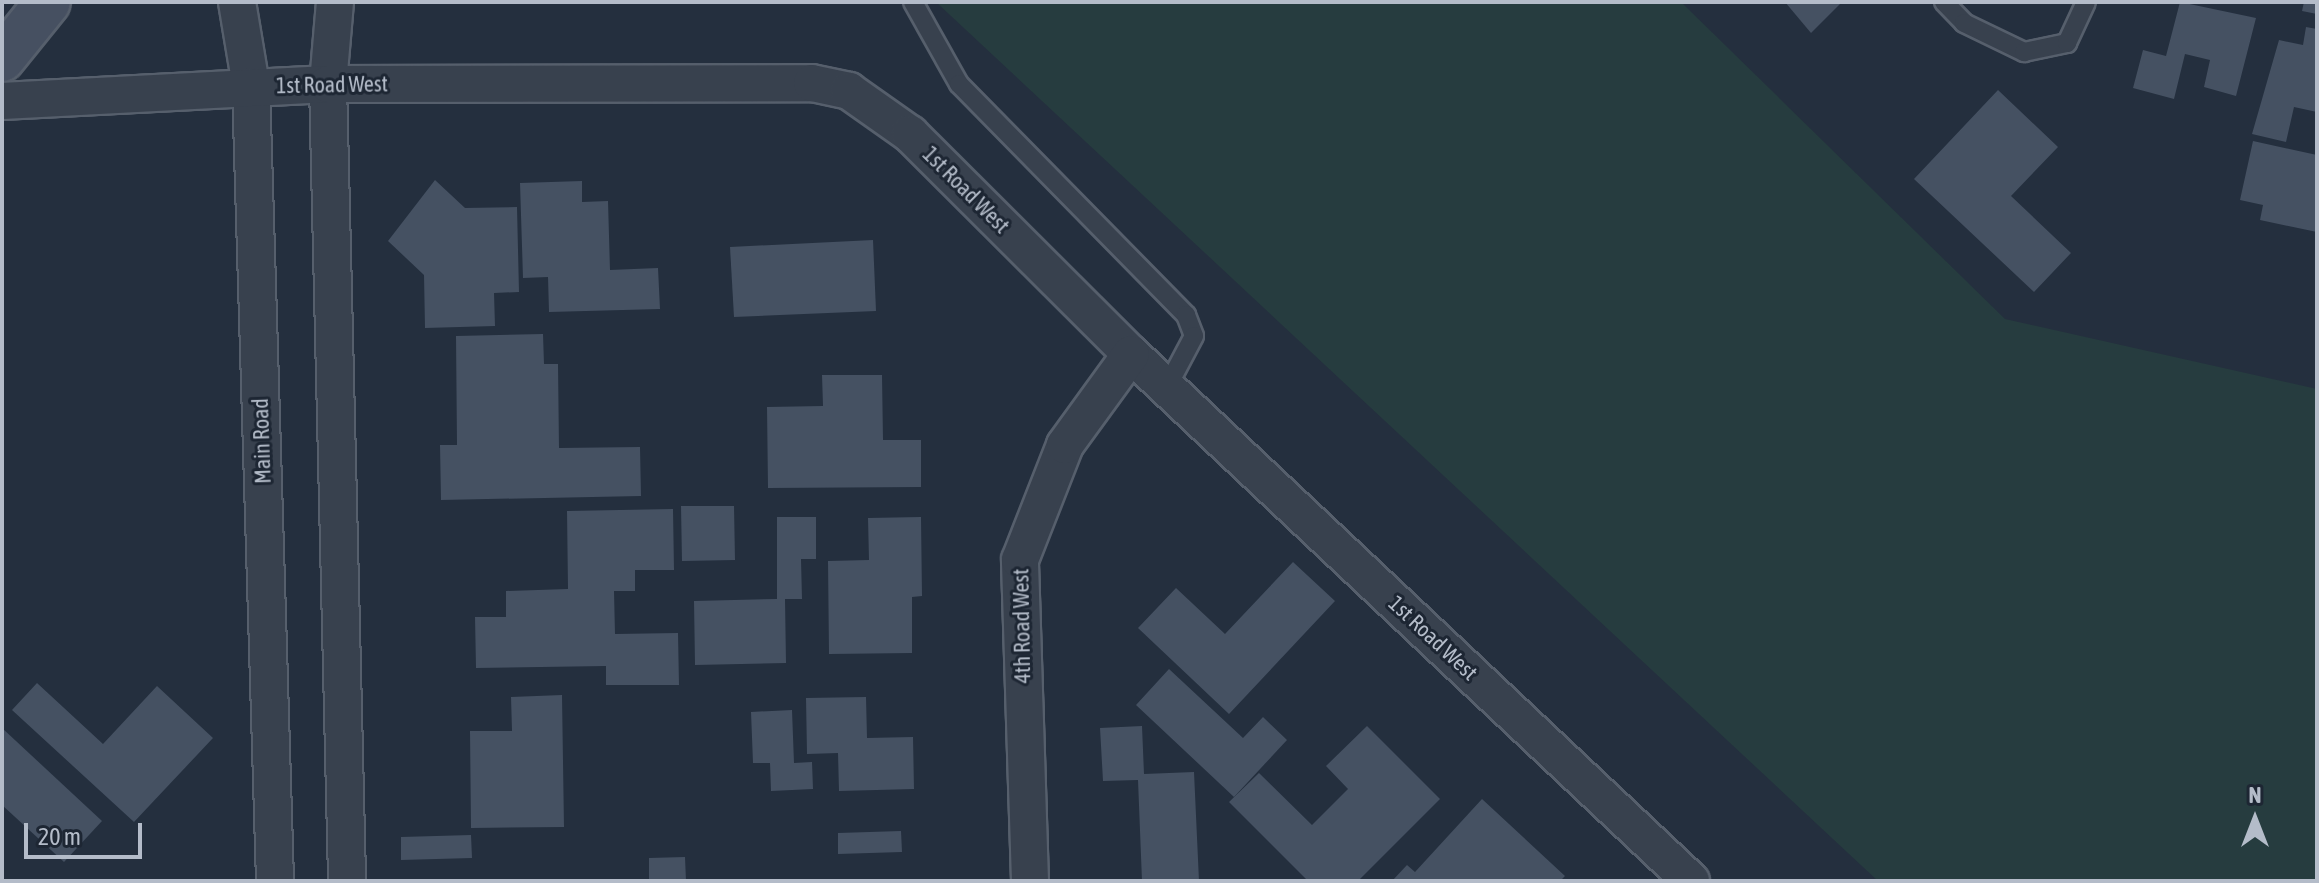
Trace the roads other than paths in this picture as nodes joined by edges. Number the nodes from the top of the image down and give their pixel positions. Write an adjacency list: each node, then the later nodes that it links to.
1 (48, 2): 7 (street)
2 (237, 2): 9 (street, Main Road)
3 (335, 2): 8 (street)
4 (913, 2): 12 (lane)
5 (1944, 2): 6 (lane)
6 (2086, 2)
7 (2, 59)
8 (328, 84): 9 (street, 1st Road West); 11 (street, 1st Road West); 14 (street)
9 (251, 86): 10 (street, 1st Road West); 13 (street, Main Road)
10 (2, 101)
11 (1131, 354): 12 (street, 1st Road West); 15 (street, 4th Road West)
12 (1167, 387): 16 (street, 1st Road West)
13 (275, 881)
14 (347, 881)
15 (1030, 881)
16 (1691, 881)

